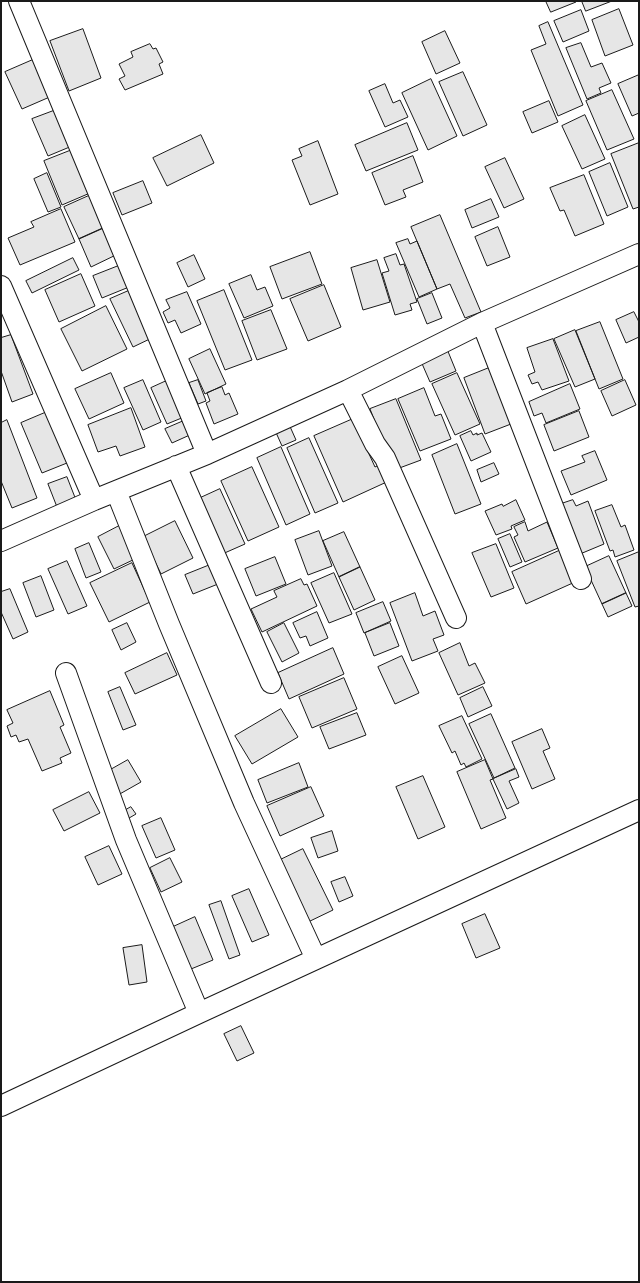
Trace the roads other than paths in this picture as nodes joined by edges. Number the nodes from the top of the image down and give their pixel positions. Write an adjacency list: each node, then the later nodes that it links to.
1 (18, 1): 6 (street)
2 (639, 254): 4 (street)
3 (1, 286): 9 (street)
4 (482, 323): 5 (street); 11 (street)
5 (348, 390): 6 (street); 12 (street)
6 (207, 454): 7 (street)
7 (176, 466): 8 (street); 14 (street)
8 (116, 491): 9 (street); 16 (street)
9 (94, 500): 10 (street)
10 (1, 541)
11 (581, 579)
12 (456, 618)
13 (66, 673): 17 (street)
14 (271, 683)
15 (639, 810): 16 (street)
16 (316, 959): 17 (street)
17 (199, 1013): 18 (street)
18 (1, 1106)

